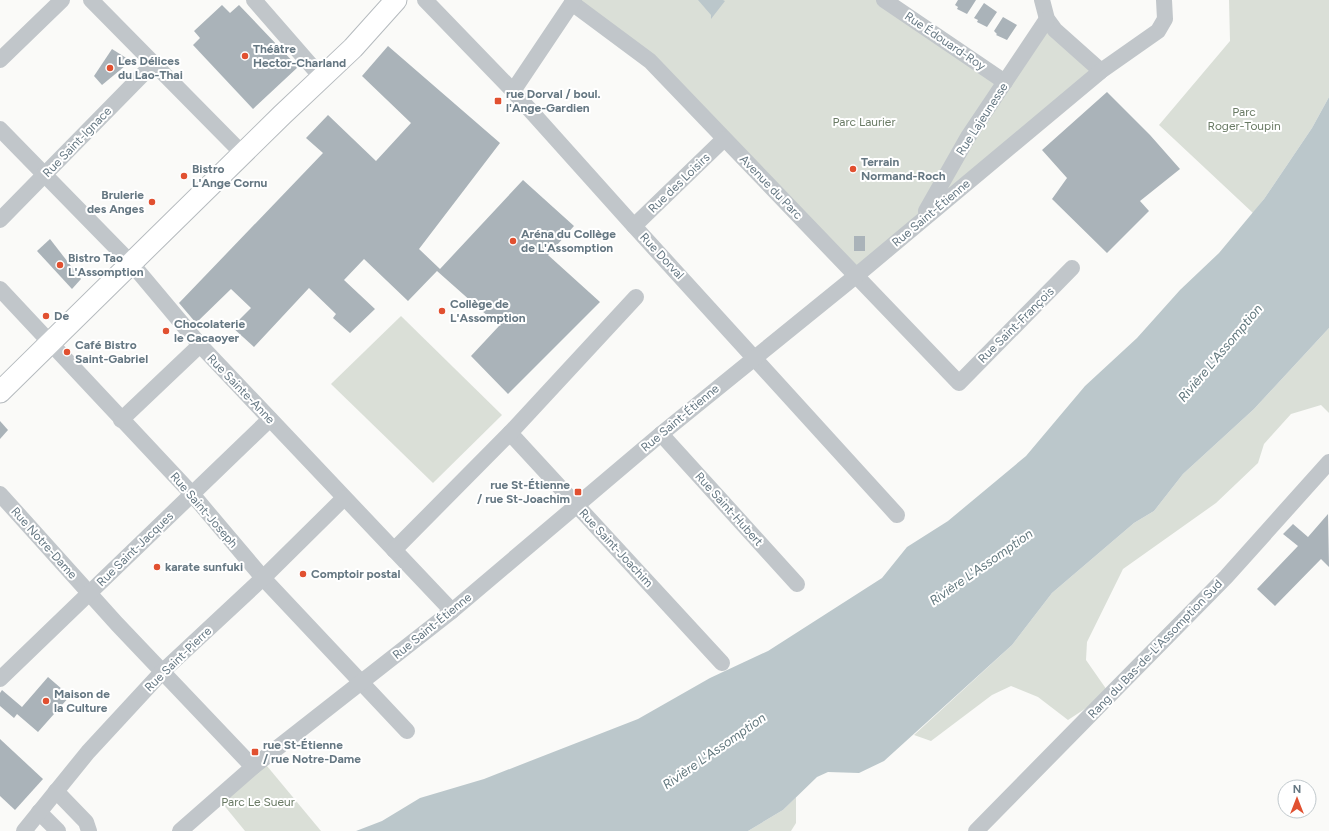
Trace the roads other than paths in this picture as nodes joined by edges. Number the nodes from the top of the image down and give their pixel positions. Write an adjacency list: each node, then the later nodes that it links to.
1 (62, 0): 11 (street)
2 (91, 0): 12 (street)
3 (254, 0): 14 (street)
4 (396, 0): 14 (main road)
5 (425, 0): 16 (street, Rue Dorval)
6 (1042, 0): 10 (street)
7 (1164, 0): 13 (street, Rue Saint-Étienne)
8 (573, 2): 16 (street); 18 (street, Avenue du Parc)
9 (891, 2): 15 (street, Rue Édouard-Roy)
10 (1047, 20): 13 (street); 15 (street, Rue Lajeunesse)
11 (0, 60)
12 (154, 63): 19 (street); 20 (street, Rue Saint-Ignace)
13 (1101, 71): 22 (street, Rue Saint-Étienne)
14 (322, 78): 19 (main road)
15 (1006, 82): 22 (street, Rue Lajeunesse)
16 (513, 91): 23 (street, Rue Dorval)
17 (0, 129): 20 (street, Rue Sainte-Anne)
18 (724, 139): 23 (street, Rue des Loisirs); 26 (street, Avenue du Parc)
19 (243, 154): 24 (main road)
20 (45, 175): 21 (street, Rue Saint-Ignace); 24 (street, Rue Sainte-Anne)
21 (0, 220)
22 (920, 221): 26 (street, Rue Saint-Étienne)
23 (634, 226): 31 (street, Rue Dorval)
24 (132, 264): 29 (main road); 30 (street, Rue Sainte-Anne)
25 (1072, 268): 32 (street, Rue Saint-François)
26 (857, 275): 31 (street, Rue Saint-Étienne); 32 (street, Avenue du Parc)
27 (0, 289): 29 (street, Rue Saint-Joseph)
28 (636, 297): 36 (street)
29 (51, 344): 33 (main road); 35 (street, Rue Saint-Joseph)
30 (200, 345): 34 (street, Rue Sainte-Anne); 35 (street)
31 (754, 357): 37 (street, Rue Saint-Étienne); 43 (street, Rue Dorval)
32 (959, 383)
33 (0, 392)
34 (270, 419): 40 (street, Rue Saint-Jacques); 41 (street, Rue Sainte-Anne)
35 (121, 420): 40 (street, Rue Saint-Joseph)
36 (510, 433): 42 (street, Rue Saint-Joachim); 44 (street)
37 (661, 434): 42 (street, Rue Saint-Étienne); 46 (street, Rue Saint-Hubert)
38 (1329, 462): 61 (street, Rang du Bas-de-L'Assomption Sud)
39 (0, 494): 47 (street, Rue Notre-Dame)
40 (192, 494): 45 (street, Rue Saint-Joseph); 47 (street, Rue Saint-Jacques)
41 (344, 498): 44 (street, Rue Sainte-Anne); 45 (street, Rue Saint-Pierre)
42 (577, 506): 48 (street, Rue Saint-Étienne); 49 (street, Rue Saint-Joachim)
43 (897, 515)
44 (394, 550): 48 (street, Rue Sainte-Anne)
45 (263, 578): 50 (street, Rue Saint-Pierre); 52 (street, Rue Saint-Joseph)
46 (797, 584)
47 (89, 594): 50 (street, Rue Notre-Dame); 51 (street, Rue Saint-Jacques)
48 (452, 611): 52 (street, Rue Saint-Étienne)
49 (722, 663)
50 (162, 672): 54 (street, Rue Notre-Dame); 55 (street, Rue Saint-Pierre)
51 (0, 679)
52 (362, 681): 53 (street, Rue Saint-Joseph); 54 (street, Rue Saint-Étienne)
53 (407, 730)
54 (253, 767): 60 (street, Rue Saint-Étienne)
55 (56, 791): 56 (street, Rue Saint-Pierre); 59 (street)
56 (39, 812): 57 (street, Rue Saint-Pierre); 58 (street)
57 (24, 831)
58 (58, 831)
59 (89, 831)
60 (180, 831)
61 (976, 831)

